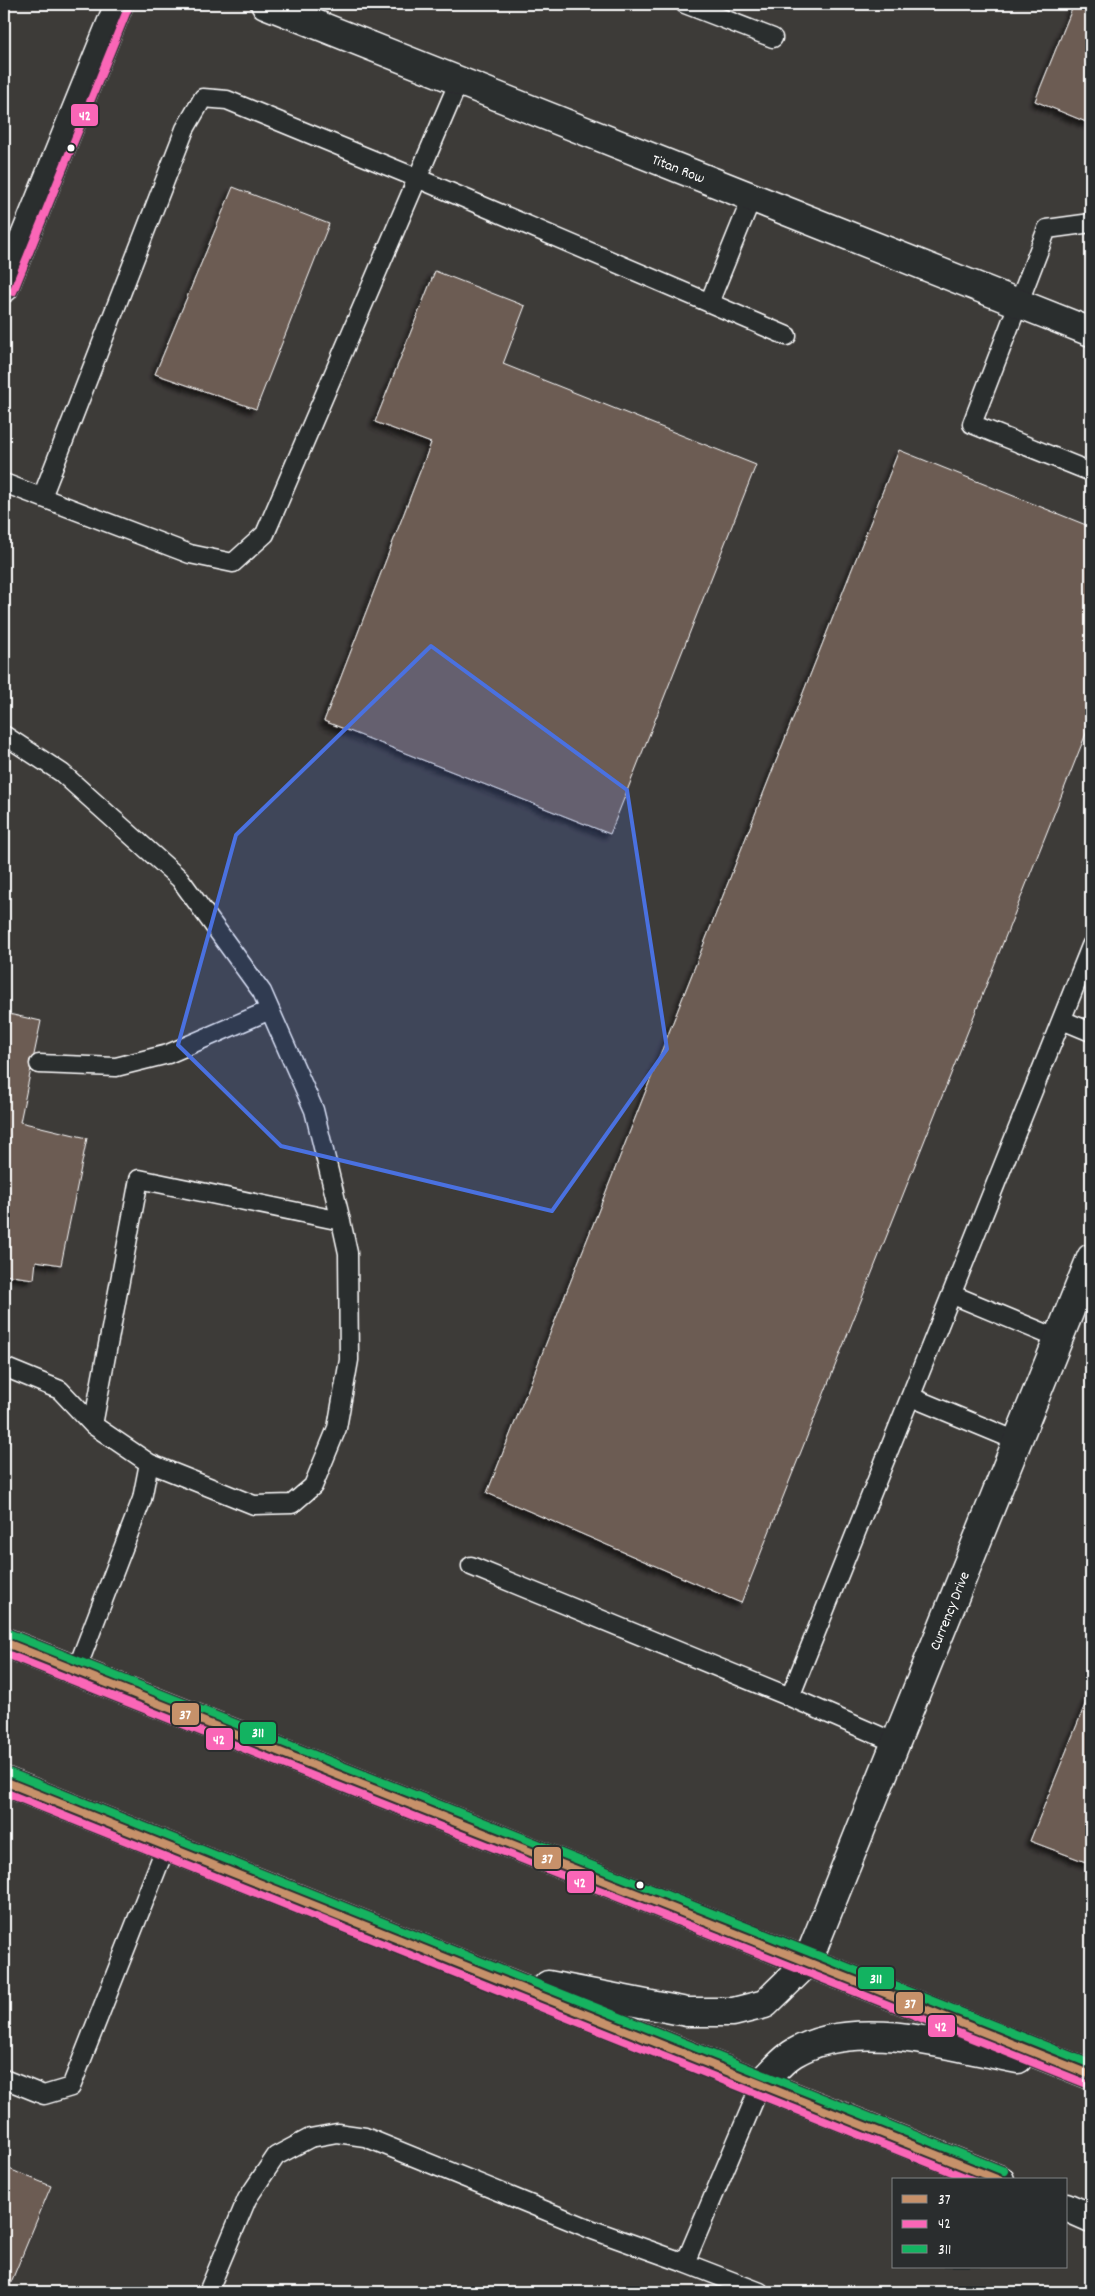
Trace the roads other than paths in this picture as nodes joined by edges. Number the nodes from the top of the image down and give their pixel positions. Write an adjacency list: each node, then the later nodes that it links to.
1 (118, 4): 9 (main road)
2 (265, 4): 5 (main road, Titan Row)
3 (685, 4): 4 (lane)
4 (773, 38)
5 (459, 81): 6 (lane); 7 (main road, Titan Row)
6 (417, 178): 11 (lane); 16 (lane); 16 (lane)
7 (752, 197): 10 (main road, Titan Row); 11 (lane)
8 (1091, 223): 10 (lane)
9 (4, 288)
10 (1017, 302): 12 (main road, Titan Row); 14 (lane)
11 (708, 303): 13 (lane)
12 (1091, 332)
13 (787, 336)
14 (1091, 472)
15 (4, 483): 16 (lane)
16 (42, 497)
17 (4, 735): 19 (lane)
18 (1091, 946): 20 (lane)
19 (270, 1010): 22 (lane); 23 (lane)
20 (1062, 1020): 21 (lane); 25 (lane)
21 (1091, 1032)
22 (38, 1064)
23 (341, 1221): 29 (lane); 31 (lane)
24 (1091, 1258): 26 (main road, Currency Drive)
25 (952, 1296): 26 (lane); 28 (lane)
26 (1059, 1339): 30 (main road, Currency Drive)
27 (4, 1367): 29 (lane)
28 (911, 1397): 30 (lane); 35 (lane)
29 (93, 1425): 31 (lane)
30 (1017, 1441): 36 (main road, Currency Drive)
31 (149, 1463): 34 (lane)
32 (471, 1566): 35 (lane)
33 (4, 1642): 34 (main road)
34 (76, 1671): 39 (main road)
35 (790, 1697): 36 (lane)
36 (896, 1743): 39 (main road, Currency Drive)
37 (4, 1781): 38 (main road)
38 (166, 1846): 40 (main road); 42 (lane)
39 (807, 1963): 40 (main road); 41 (main road)
40 (485, 1973): 43 (main road)
41 (1085, 2072): 43 (main road)
42 (4, 2079)
43 (761, 2084): 44 (main road); 47 (lane)
44 (995, 2178)
45 (1068, 2208): 46 (main road)
46 (1091, 2218)
47 (685, 2263): 48 (lane); 49 (lane)
48 (208, 2292)
49 (760, 2292)

